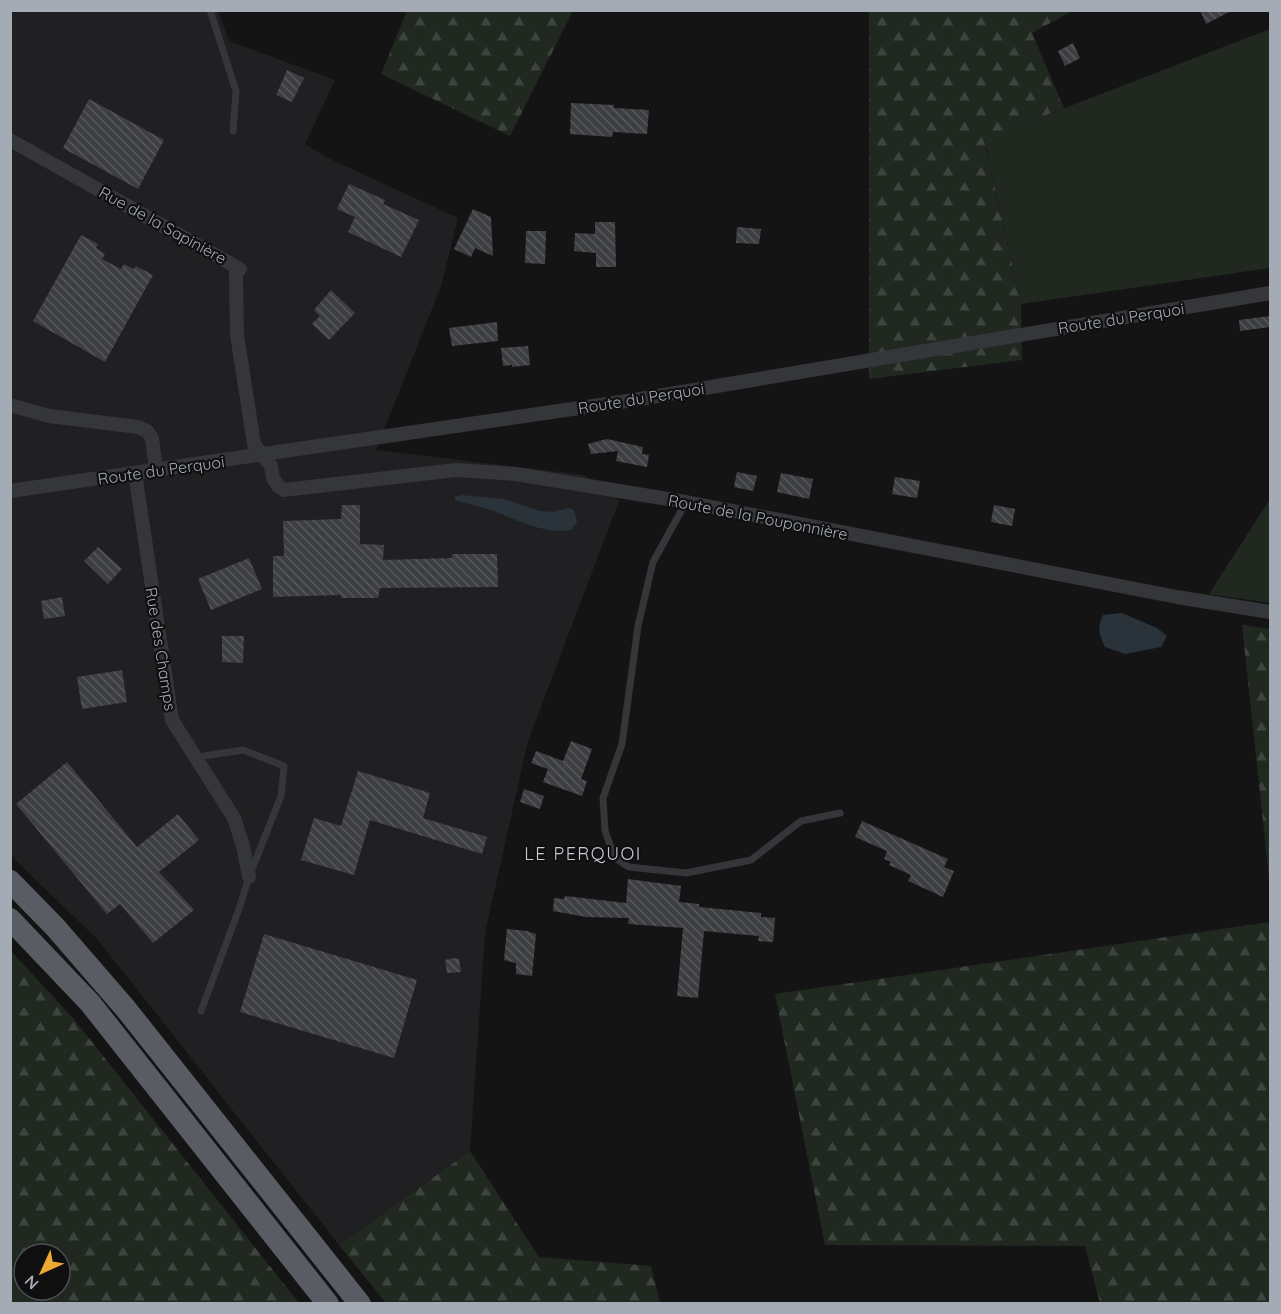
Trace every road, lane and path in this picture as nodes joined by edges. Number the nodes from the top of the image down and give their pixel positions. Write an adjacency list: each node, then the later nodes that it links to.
1 (210, 10): 2 (lane)
2 (233, 132)
3 (10, 140): 6 (street, Rue de la Sapinière)
4 (1270, 293): 6 (street, Route du Perquoi)
5 (10, 405): 7 (street)
6 (264, 455): 7 (street, Route du Perquoi); 10 (street, Route de la Pouponnière)
7 (156, 470): 8 (street, Route du Perquoi)
8 (135, 473): 9 (street, Route du Perquoi); 12 (street, Rue des Champs)
9 (10, 491)
10 (686, 502): 11 (street, Route de la Pouponnière); 13 (lane)
11 (1270, 612)
12 (197, 760): 14 (street, Rue des Champs); 14 (lane)
13 (840, 813)
14 (249, 877): 17 (lane)
15 (10, 881): 19 (highway)
16 (10, 919): 18 (highway)
17 (201, 1011)
18 (328, 1304)
19 (360, 1304)

